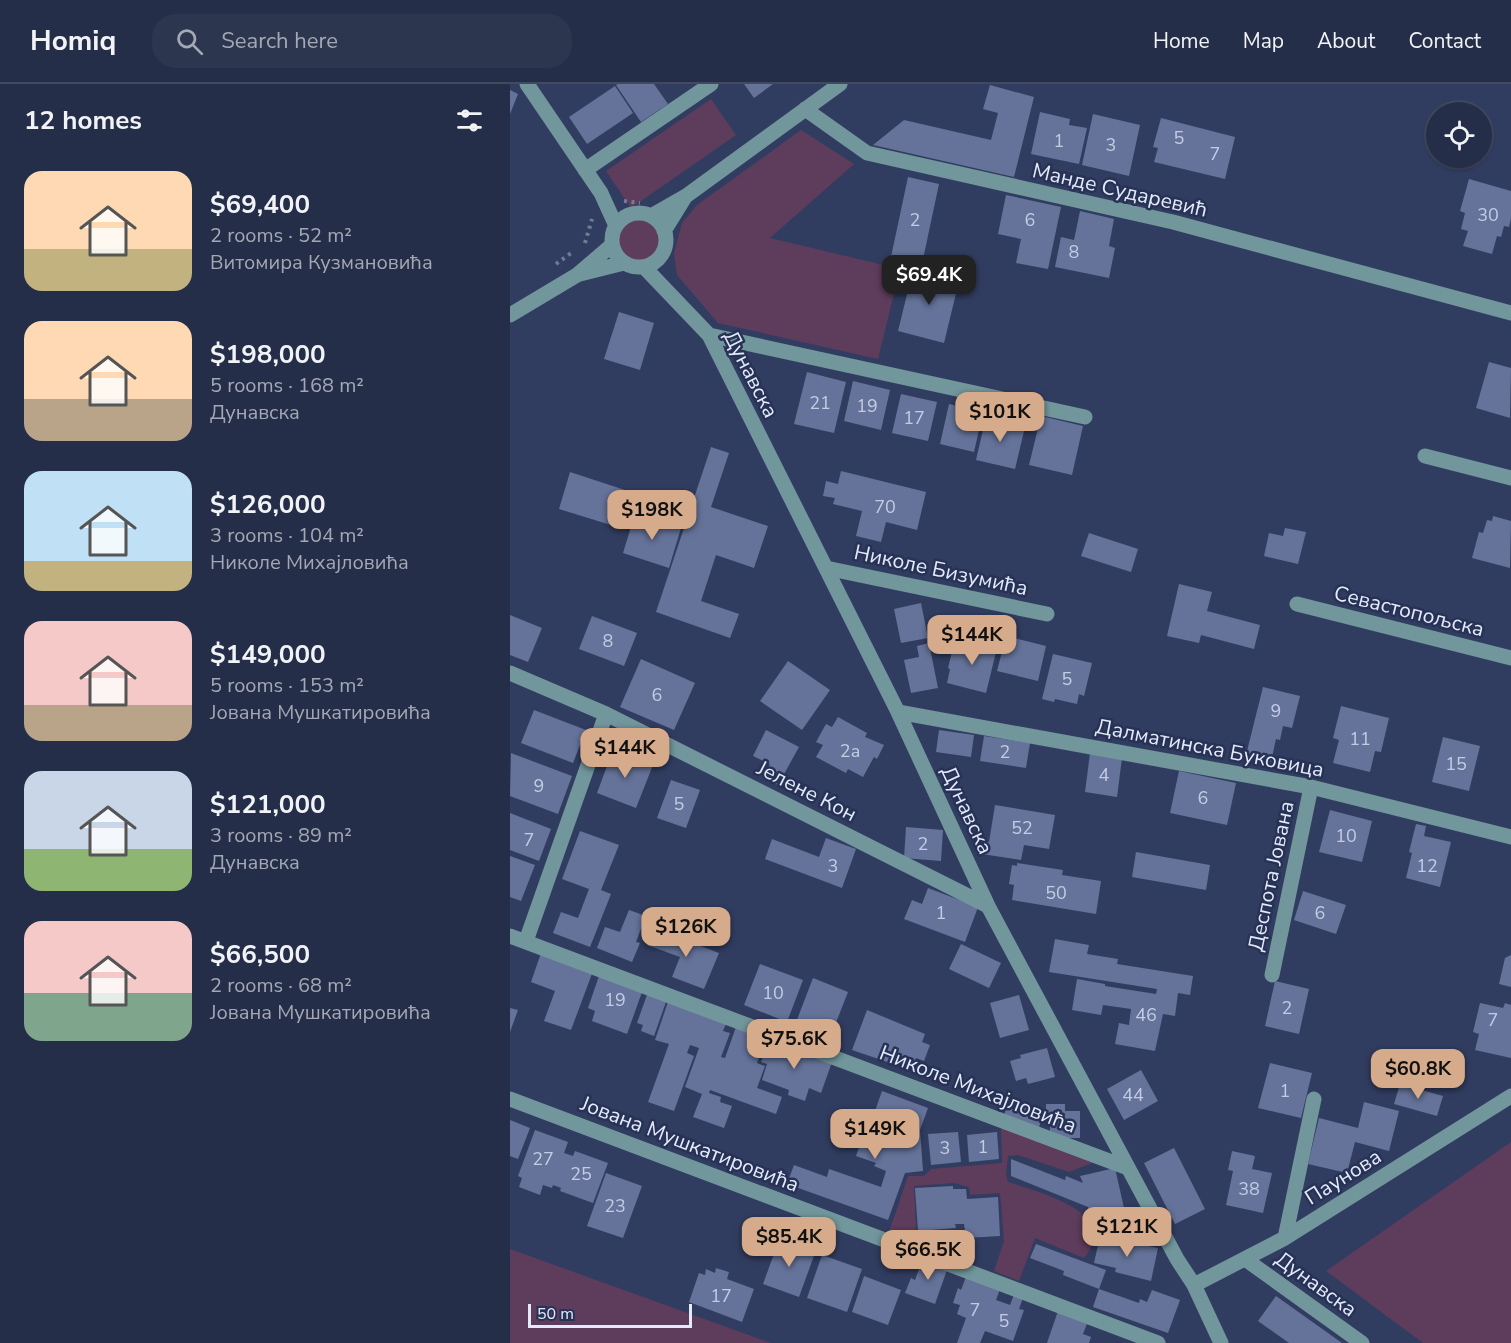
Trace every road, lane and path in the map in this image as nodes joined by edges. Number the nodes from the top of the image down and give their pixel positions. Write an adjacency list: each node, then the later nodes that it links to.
1 (527, 84): 5 (street)
2 (711, 84): 5 (street)
3 (840, 84): 4 (street)
4 (805, 109): 6 (street); 20 (street, Манде Сударевић)
5 (585, 170): 8 (street)
6 (686, 196): 10 (street); 12 (street)
7 (642, 203): 8 (path)
8 (611, 206): 9 (street); 11 (street); 17 (path)
9 (629, 215): 10 (street); 11 (street)
10 (651, 216): 12 (street)
11 (616, 226): 13 (street)
12 (664, 231): 14 (street)
13 (612, 245): 15 (street); 18 (street)
14 (659, 259): 16 (street); 19 (street, Дунавска)
15 (624, 263): 16 (street); 18 (street)
16 (644, 267): 19 (street, Дунавска)
17 (547, 270)
18 (577, 274): 21 (street)
19 (674, 297): 22 (street, Дунавска)
20 (1511, 313)
21 (510, 315)
22 (709, 335): 23 (street); 26 (street, Дунавска)
23 (1085, 417)
24 (1425, 456): 25 (street)
25 (1511, 478)
26 (826, 568): 28 (street, Николе Бизумића); 31 (street, Дунавска)
27 (1297, 604): 29 (street, Севастопољска)
28 (1047, 614)
29 (1511, 658)
30 (510, 673): 32 (street, Јелене Кон)
31 (898, 712): 33 (street, Далматинска Буковица); 35 (street, Дунавска)
32 (606, 714): 35 (street, Јелене Кон); 37 (street)
33 (1311, 787): 34 (street, Далматинска Буковица); 38 (street, Деспота Јована)
34 (1511, 837)
35 (988, 906): 42 (street, Дунавска)
36 (510, 936): 37 (street, Николе Михајловића)
37 (526, 941): 42 (street, Николе Михајловића)
38 (1272, 975)
39 (1511, 1096): 43 (street, Паунова)
40 (510, 1099): 46 (street, Јована Мушкатировића)
41 (1314, 1099): 43 (street)
42 (1128, 1168): 45 (street, Дунавска)
43 (1285, 1238): 44 (street, Паунова)
44 (1245, 1259): 45 (street, Паунова); 48 (street, Дунавска)
45 (1194, 1285): 47 (street, Дунавска)
46 (1158, 1343)
47 (1221, 1343)
48 (1362, 1343)

